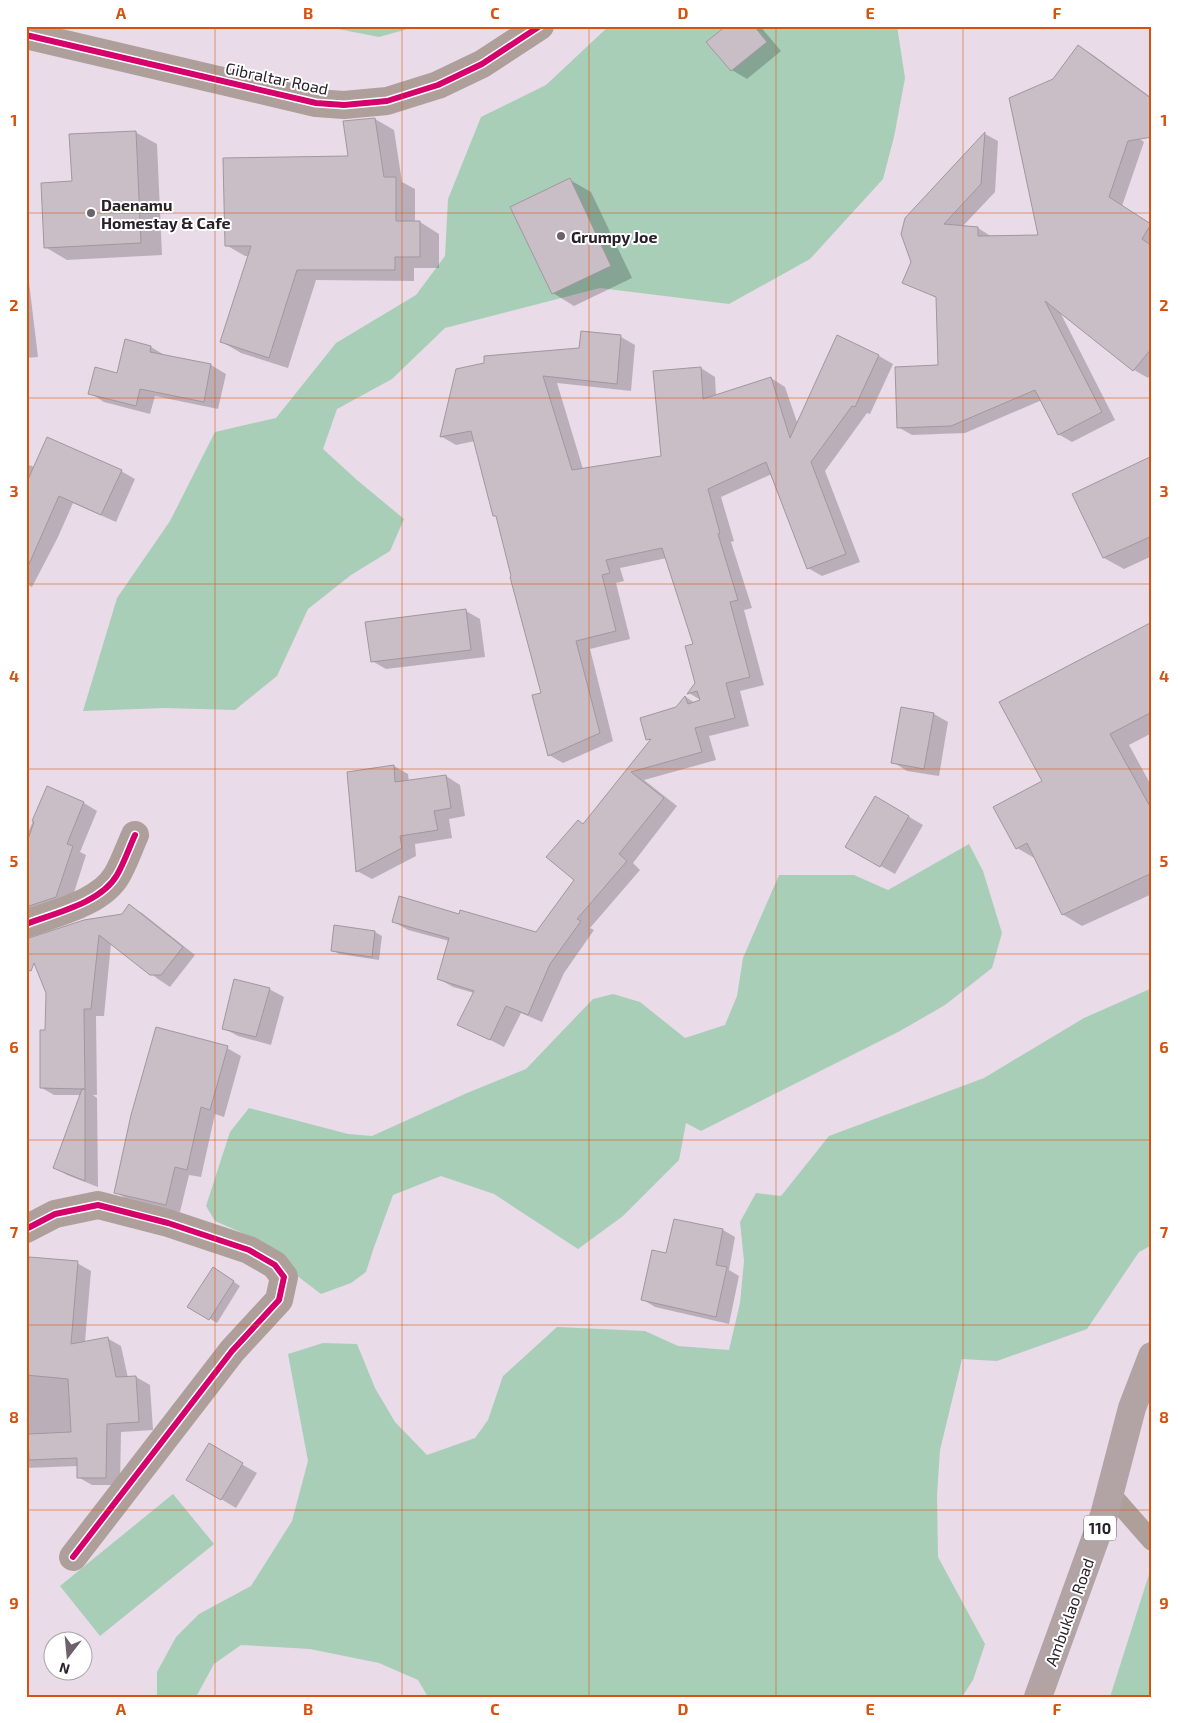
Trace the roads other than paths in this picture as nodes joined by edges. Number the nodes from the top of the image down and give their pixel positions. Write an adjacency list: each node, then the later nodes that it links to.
1 (540, 26): 2 (street, Gibraltar Road)
2 (26, 35)
3 (135, 836): 4 (street)
4 (26, 924)
5 (26, 1229): 9 (street)
6 (1152, 1356): 7 (main road, Ambuklao Road / 110)
7 (1110, 1493): 8 (lane); 10 (main road, Ambuklao Road / 110)
8 (1152, 1542)
9 (73, 1557)
10 (1038, 1697)

